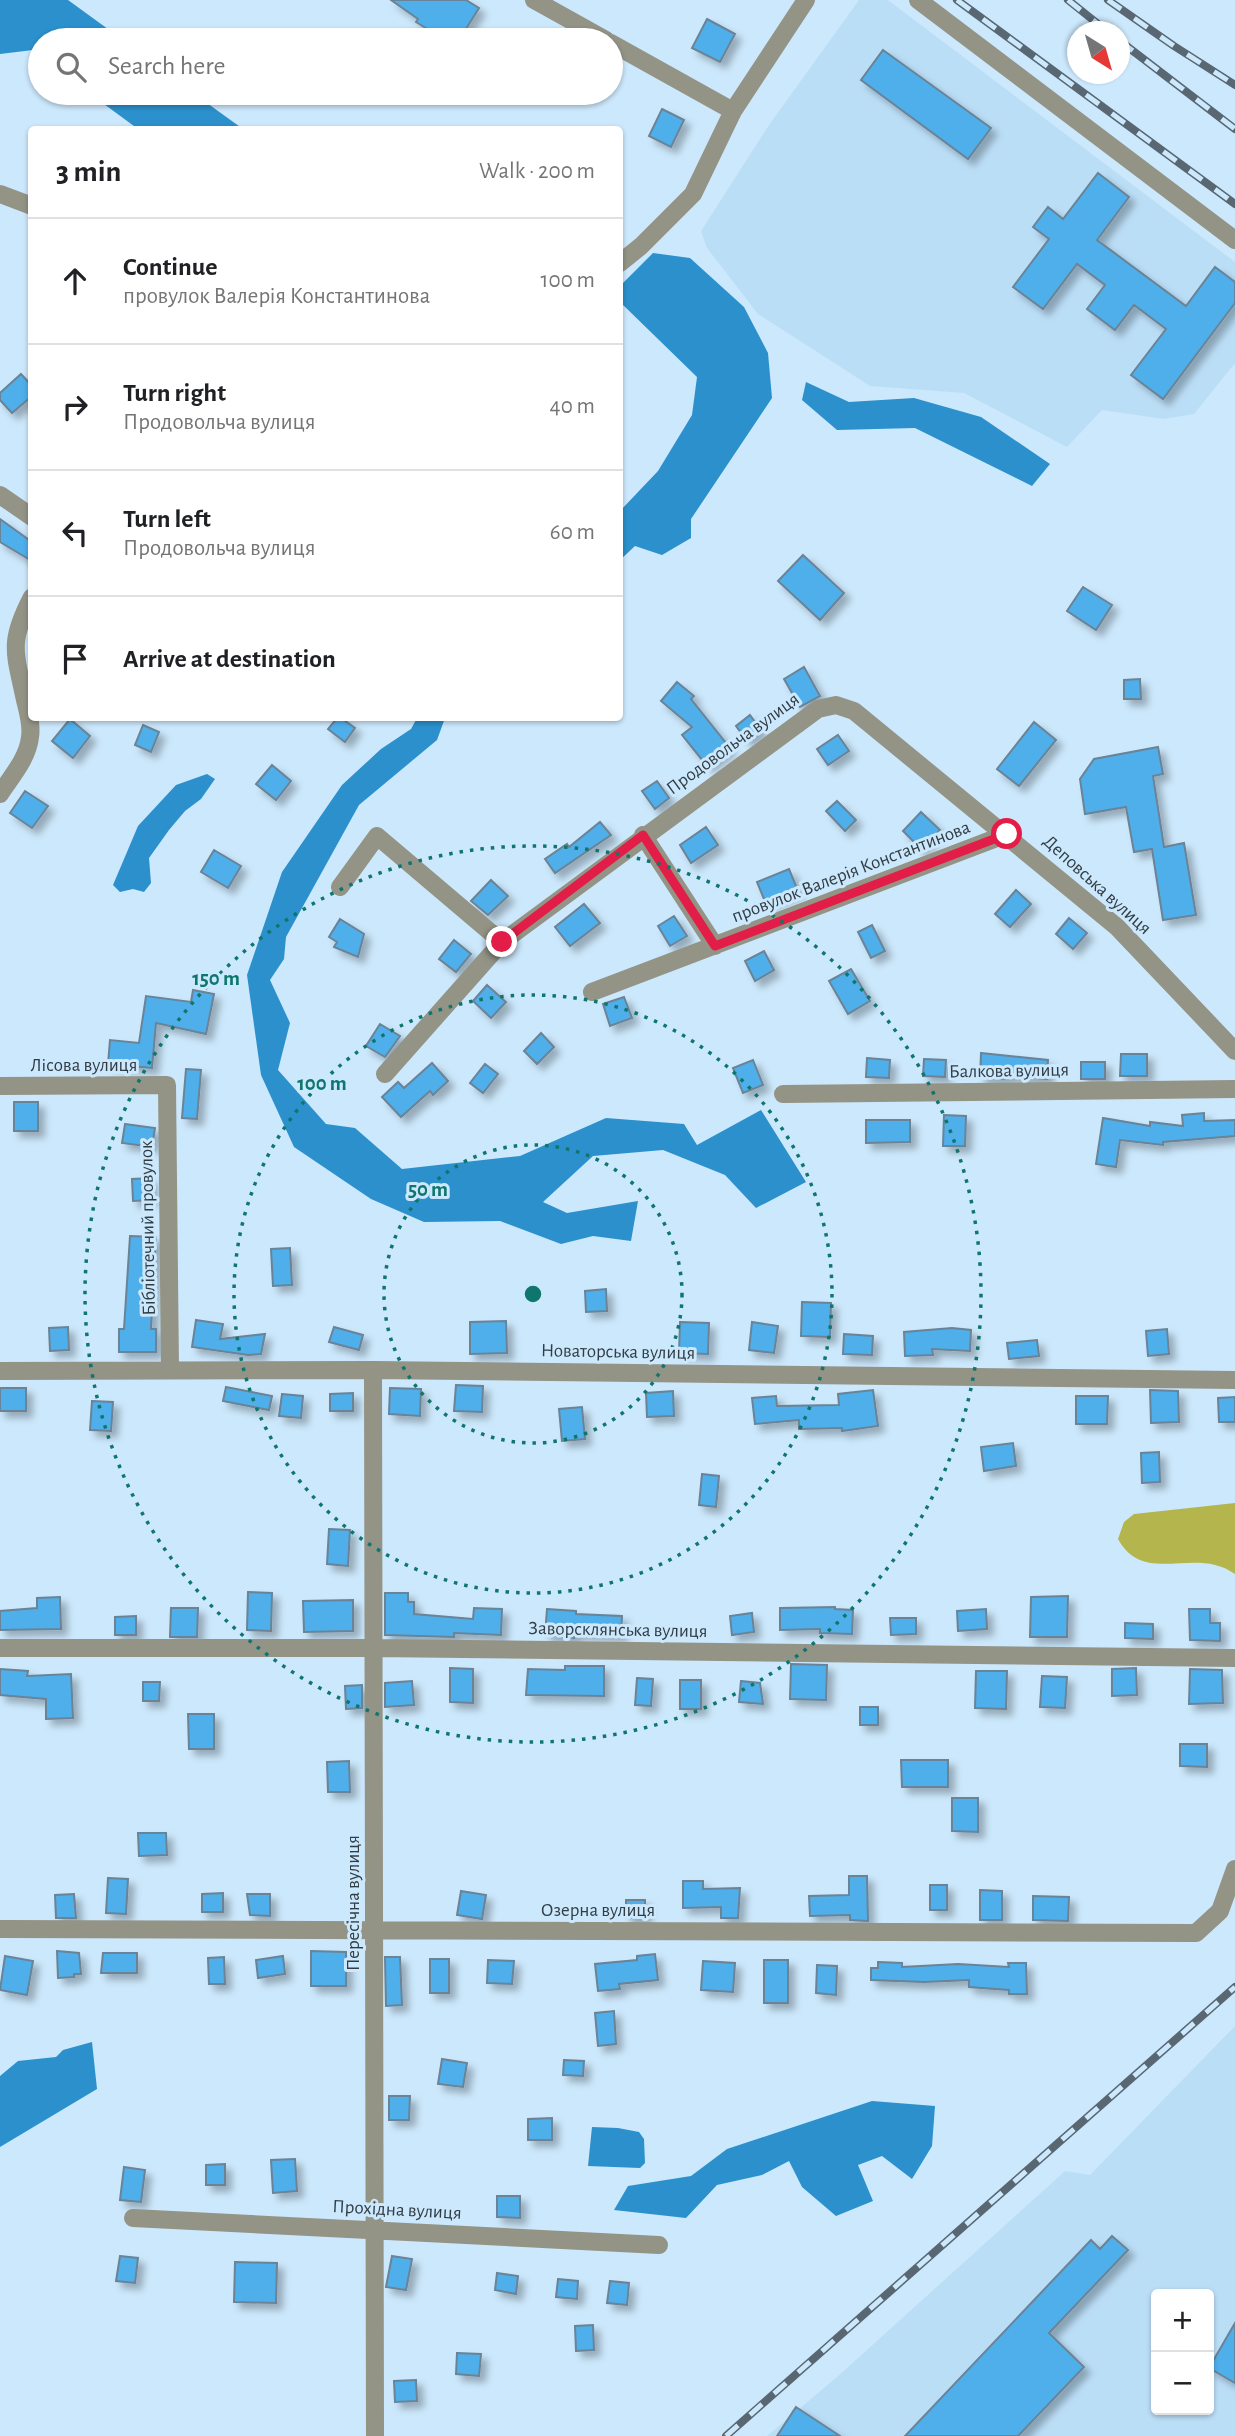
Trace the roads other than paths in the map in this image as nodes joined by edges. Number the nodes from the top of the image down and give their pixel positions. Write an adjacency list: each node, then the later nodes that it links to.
1 (534, 0): 4 (street)
2 (806, 0): 6 (street)
3 (918, 0): 9 (street)
4 (585, 28)
5 (623, 49): 6 (street)
6 (733, 111): 10 (street)
7 (0, 194): 8 (street)
8 (28, 204)
9 (1235, 240)
10 (623, 261)
11 (0, 495): 12 (street)
12 (28, 514)
13 (28, 604): 15 (street)
14 (854, 711): 18 (street, Деповська вулиця); 19 (street, Продовольча вулиця)
15 (28, 714)
16 (29, 721): 17 (street)
17 (0, 794)
18 (1007, 834): 22 (street, провулок Валерія Константинова); 24 (street, Деповська вулиця)
19 (643, 835): 21 (street, Продовольча вулиця); 22 (street)
20 (340, 887): 21 (street)
21 (502, 942): 25 (street, Продовольча вулиця)
22 (715, 946): 23 (street, провулок Валерія Константинова)
23 (592, 992)
24 (1235, 1052)
25 (385, 1074)
26 (167, 1085): 27 (street, Лісова вулиця); 30 (street, Бібліотечний провулок)
27 (0, 1086)
28 (1235, 1089): 29 (street, Балкова вулиця)
29 (783, 1094)
30 (170, 1370): 31 (street, Новаторська вулиця); 32 (street, Новаторська вулиця)
31 (373, 1370): 33 (street, Новаторська вулиця); 35 (street, Пересічна вулиця)
32 (0, 1371)
33 (1235, 1380)
34 (0, 1648): 35 (street, Заворсклянська вулиця)
35 (373, 1648): 36 (street, Заворсклянська вулиця); 39 (street, Пересічна вулиця)
36 (1235, 1658)
37 (1235, 1869): 39 (street, Озерна вулиця)
38 (0, 1929): 39 (street, Озерна вулиця)
39 (374, 1930): 41 (street, Пересічна вулиця)
40 (133, 2218): 41 (street, Прохідна вулиця)
41 (374, 2230): 42 (street, Прохідна вулиця); 43 (street, Пересічна вулиця)
42 (659, 2245)
43 (375, 2436)

